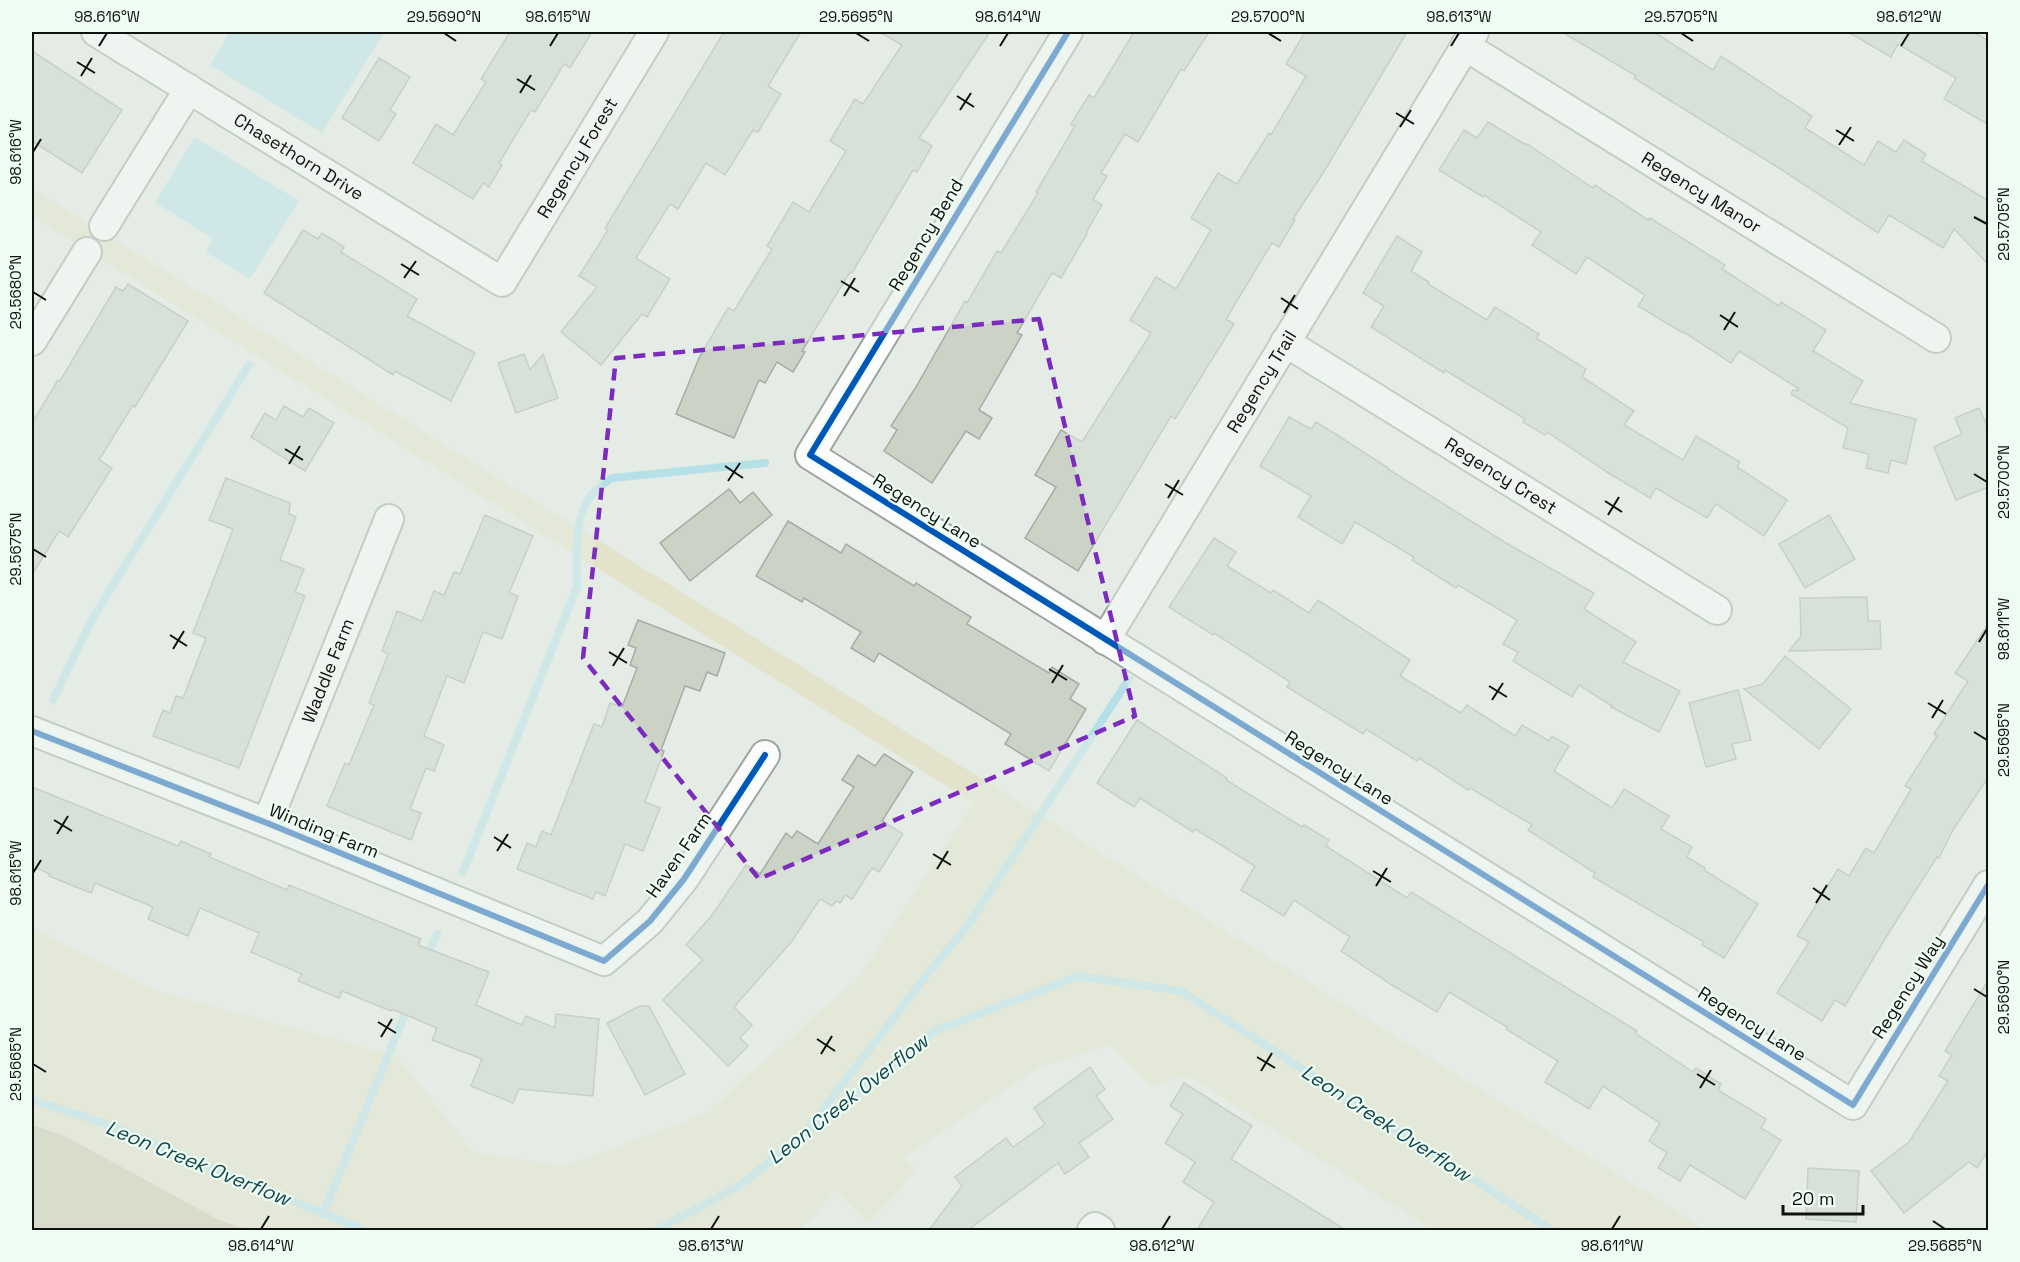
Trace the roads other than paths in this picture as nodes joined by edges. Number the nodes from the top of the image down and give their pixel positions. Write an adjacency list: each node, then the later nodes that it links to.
1 (96, 32): 5 (street, Chasethorn Drive)
2 (654, 32): 8 (street, Regency Forest)
3 (1068, 32): 12 (street, Regency Bend)
4 (1469, 39): 9 (street, Regency Manor); 11 (street, Regency Trail)
5 (189, 89): 6 (street); 8 (street, Chasethorn Drive)
6 (104, 226)
7 (87, 252): 10 (street)
8 (502, 282)
9 (1936, 338)
10 (32, 341)
11 (1285, 342): 14 (street, Regency Crest); 15 (street, Regency Trail)
12 (810, 455): 15 (street, Regency Lane)
13 (389, 519): 18 (street, Waddle Farm)
14 (1717, 610)
15 (1105, 640): 21 (street, Regency Lane)
16 (32, 732): 18 (street, Winding Farm)
17 (765, 755): 20 (street, Haven Farm)
18 (267, 823): 20 (street, Winding Farm)
19 (1989, 885): 21 (street, Regency Way)
20 (604, 961)
21 (1853, 1105)

